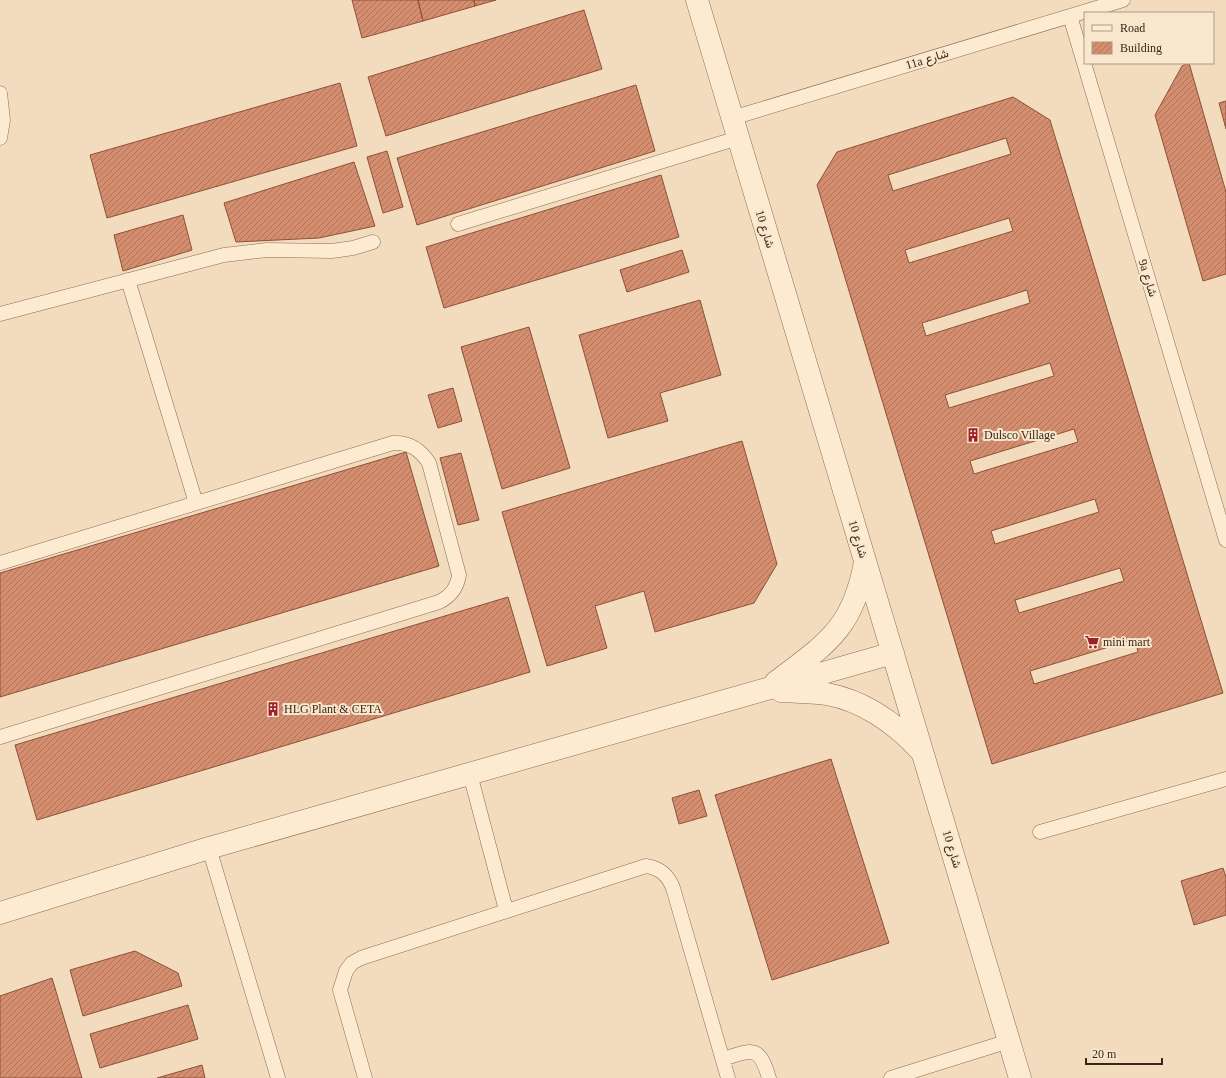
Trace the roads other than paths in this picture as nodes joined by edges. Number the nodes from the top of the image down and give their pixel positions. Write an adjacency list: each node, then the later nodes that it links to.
1 (696, 0): 7 (street, شارع 10)
2 (1123, 0): 3 (lane, 11a شارع)
3 (1070, 16): 4 (lane, 9a شارع); 7 (lane, 11a شارع)
4 (1084, 63)
5 (1084, 64): 14 (lane, 9a شارع)
6 (0, 93): 8 (lane)
7 (735, 128): 9 (lane, 11a شارع); 15 (street, شارع 10)
8 (0, 138)
9 (458, 224)
10 (373, 242): 11 (lane)
11 (128, 280): 12 (lane); 13 (lane)
12 (0, 314)
13 (196, 503): 16 (lane); 19 (lane)
14 (1226, 540)
15 (865, 561): 17 (street, شارع 10); 18 (street)
16 (0, 563)
17 (892, 653): 18 (street); 20 (street, شارع 10)
18 (766, 690): 20 (street); 21 (street)
19 (0, 737)
20 (923, 752): 27 (street, شارع 10)
21 (470, 774): 24 (street); 25 (lane)
22 (1226, 779): 23 (lane)
23 (1040, 832)
24 (209, 848): 26 (street); 30 (lane)
25 (506, 910): 28 (lane); 31 (lane)
26 (0, 913)
27 (1009, 1041): 29 (lane); 35 (street, شارع 10)
28 (723, 1059): 32 (lane); 33 (lane)
29 (923, 1073): 34 (lane)
30 (278, 1078)
31 (365, 1078)
32 (728, 1078)
33 (769, 1078)
34 (892, 1078)
35 (1020, 1078)

